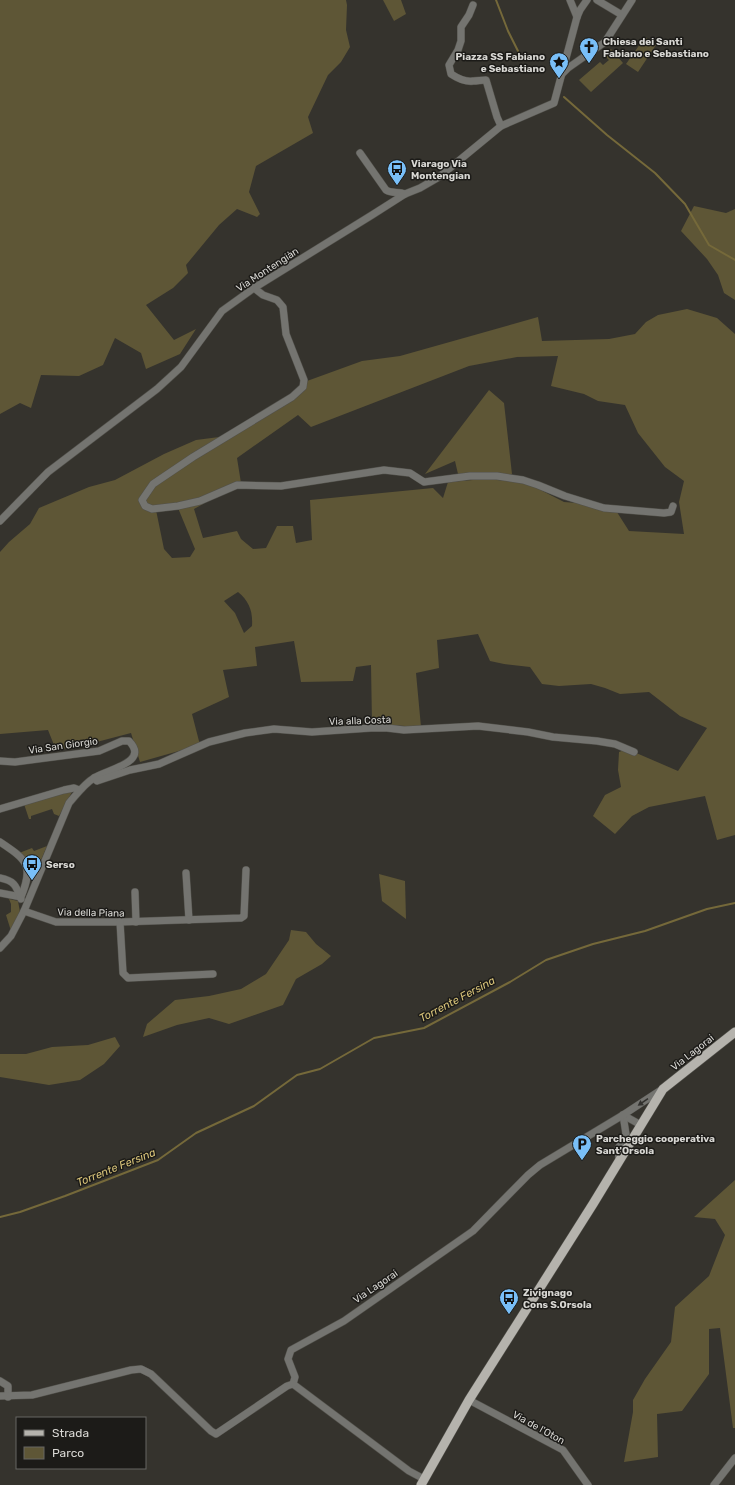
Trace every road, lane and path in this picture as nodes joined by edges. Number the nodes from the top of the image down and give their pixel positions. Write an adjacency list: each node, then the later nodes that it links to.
1 (570, 0): 7 (street)
2 (587, 0): 7 (street)
3 (597, 0): 6 (street)
4 (632, 0): 6 (street)
5 (473, 5): 9 (street)
6 (622, 15): 8 (street)
7 (577, 17): 8 (street)
8 (561, 75): 9 (street, Via Montengiàn)
9 (501, 126): 11 (street, Via Montengiàn)
10 (360, 153): 11 (street)
11 (405, 194): 12 (street, Via Montengiàn)
12 (254, 288): 13 (street); 14 (street, Via Montengiàn)
13 (673, 506)
14 (1, 518)
15 (634, 752): 17 (street, Via alla Costa)
16 (0, 762): 17 (street, Via San Giorgio)
17 (94, 778): 18 (street, Via San Giorgio)
18 (79, 790): 19 (street); 27 (street, Via San Giorgio)
19 (0, 809)
20 (0, 842): 26 (street)
21 (246, 870): 28 (street, Via della Piana)
22 (186, 873): 28 (street)
23 (0, 878): 26 (street)
24 (135, 892): 30 (street, Via della Piana)
25 (0, 893): 26 (street)
26 (21, 897): 27 (street)
27 (24, 910): 29 (street, Via della Piana); 31 (street, Via San Giorgio)
28 (189, 920): 30 (street, Via della Piana)
29 (120, 922): 30 (street, Via della Piana); 32 (street)
30 (136, 922)
31 (0, 948)
32 (213, 974)
33 (735, 1032): 34 (main road, Via Lagorai)
34 (664, 1088): 35 (street, Via Lagorai, one-way to 35); 36 (main road, Via Lagorai)
35 (623, 1116): 36 (street); 37 (street, Via Lagorai); 39 (street, Via Lagorai)
36 (641, 1125): 37 (main road, Via Lagorai)
37 (619, 1160): 42 (main road, Via Lagorai)
38 (0, 1381): 41 (street)
39 (293, 1384): 41 (street); 44 (street)
40 (0, 1396): 41 (street)
41 (8, 1397)
42 (469, 1400): 44 (main road, Via Lagorai); 45 (street, Via de l'Oton)
43 (735, 1458): 46 (street)
44 (422, 1482)
45 (585, 1484)
46 (714, 1485)

